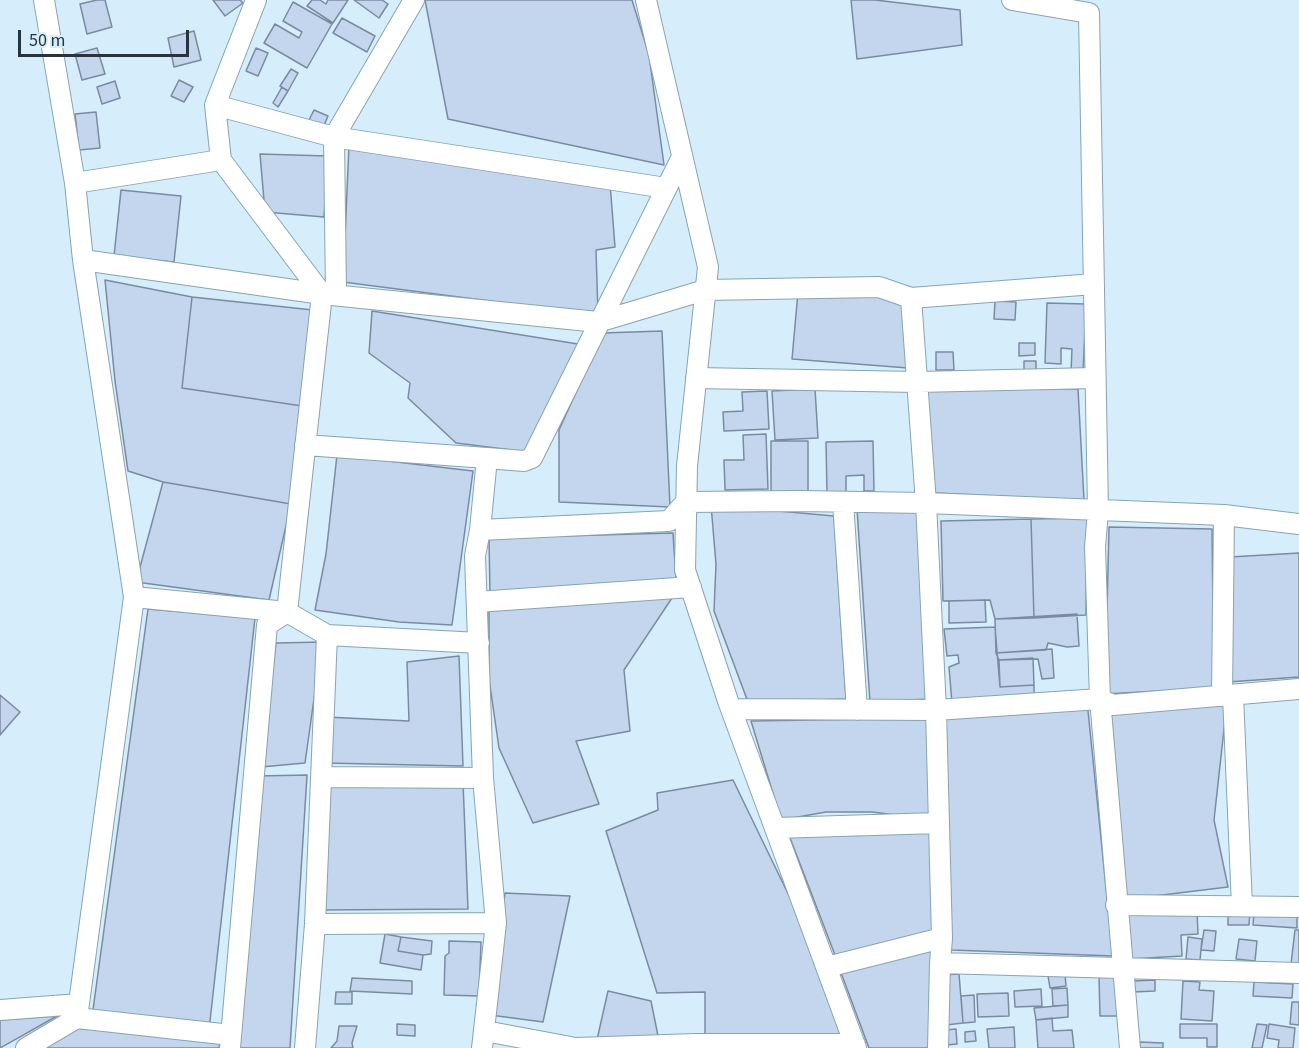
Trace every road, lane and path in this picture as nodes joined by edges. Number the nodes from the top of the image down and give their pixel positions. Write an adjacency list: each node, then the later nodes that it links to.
1 (44, 0): 11 (street)
2 (256, 0): 7 (street)
3 (414, 0): 8 (street)
4 (646, 0): 9 (street)
5 (1012, 0): 6 (street)
6 (1089, 7): 14 (street)
7 (215, 105): 8 (street); 10 (street)
8 (334, 137): 12 (street); 16 (street)
9 (682, 157): 12 (street); 15 (street)
10 (221, 160): 11 (street); 16 (street)
11 (75, 183): 13 (street)
12 (666, 188): 18 (street)
13 (83, 260): 16 (street); 32 (street)
14 (1094, 284): 17 (street); 20 (street)
15 (705, 290): 17 (street); 18 (street); 19 (street)
16 (329, 294): 18 (street); 22 (street)
17 (911, 298): 21 (street)
18 (598, 322): 23 (street)
19 (696, 378): 21 (street); 24 (street)
20 (1095, 378): 21 (street); 27 (street)
21 (917, 382): 26 (street)
22 (305, 445): 23 (street); 34 (street)
23 (487, 458): 30 (street)
24 (686, 502): 25 (street); 30 (street); 31 (street)
25 (843, 502): 26 (street); 41 (street)
26 (926, 503): 27 (street); 42 (street)
27 (1098, 511): 28 (street); 39 (street)
28 (1224, 515): 29 (street); 38 (street)
29 (1299, 524)
30 (480, 530): 33 (street)
31 (691, 587): 33 (street); 40 (street)
32 (134, 597): 34 (street); 58 (street)
33 (477, 602): 36 (street)
34 (287, 612): 35 (street); 60 (street)
35 (327, 635): 36 (street); 43 (street)
36 (479, 643): 44 (street)
37 (1299, 690): 38 (street)
38 (1227, 695): 39 (street); 48 (street)
39 (1100, 699): 42 (street); 47 (street)
40 (732, 710): 41 (street); 46 (street)
41 (857, 710): 42 (street)
42 (936, 710): 45 (street)
43 (321, 777): 44 (street); 51 (street)
44 (483, 778): 50 (street)
45 (938, 823): 46 (street); 52 (street)
46 (775, 828): 54 (street)
47 (1116, 905): 48 (street); 55 (street)
48 (1242, 906): 49 (street)
49 (1299, 907)
50 (496, 922): 51 (street); 59 (street)
51 (315, 924): 65 (street)
52 (942, 938): 53 (street); 54 (street)
53 (940, 963): 55 (street); 66 (street)
54 (827, 967): 62 (street)
55 (1124, 968): 56 (street); 67 (street)
56 (1299, 974)
57 (0, 1010): 58 (street)
58 (78, 1011): 60 (street); 64 (street)
59 (483, 1040): 61 (street)
60 (230, 1042)
61 (546, 1045): 63 (street)
62 (856, 1046): 63 (street)
63 (650, 1047)
64 (27, 1048)
65 (305, 1048)
66 (938, 1048)
67 (1130, 1048)

